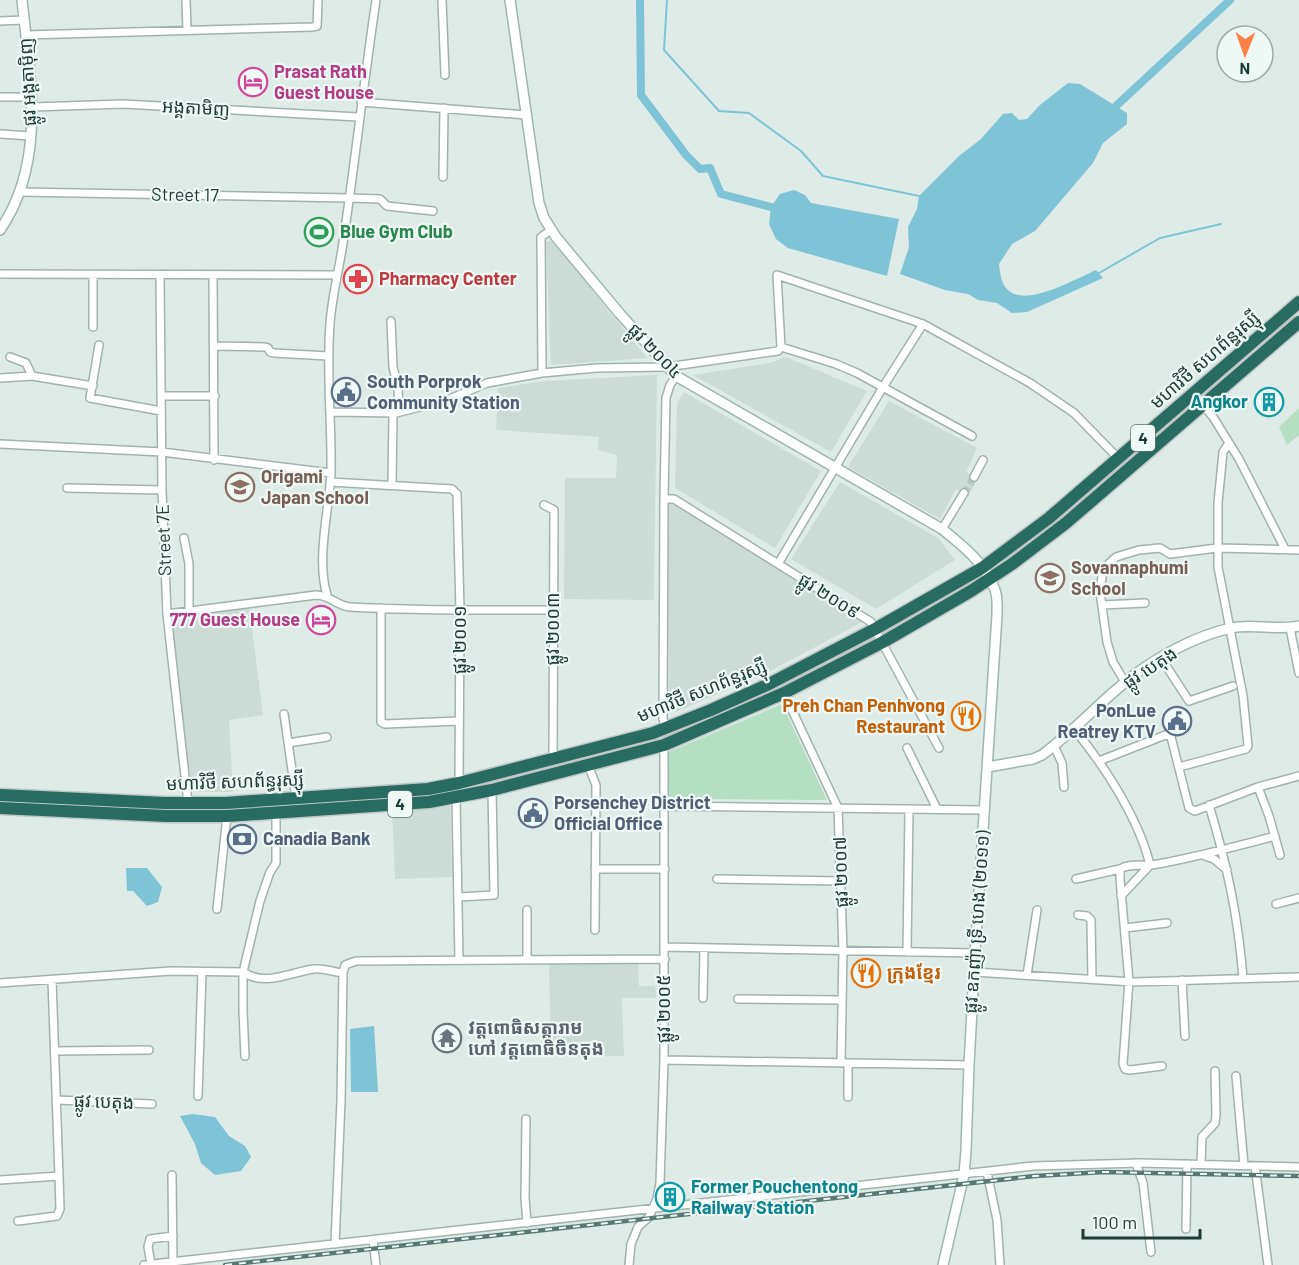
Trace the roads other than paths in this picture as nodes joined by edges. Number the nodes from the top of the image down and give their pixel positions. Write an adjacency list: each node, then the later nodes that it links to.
1 (22, 0): 7 (main road, ផ្លូវ អង្តតាម៉ិញ)
2 (186, 0): 9 (street)
3 (318, 0): 9 (street)
4 (376, 0): 14 (street)
5 (442, 0): 11 (street)
6 (510, 0): 16 (main road, ផ្លូវ ២០០៤)
7 (24, 20): 8 (street); 10 (main road, ផ្លូវ អង្តតាម៉ិញ)
8 (0, 21)
9 (188, 30): 10 (street)
10 (26, 35): 13 (main road, ផ្លូវ អង្តតាម៉ិញ)
11 (445, 75)
12 (0, 97): 13 (street, អង្គតាមិញ)
13 (32, 102): 17 (street, អង្គតាមិញ); 19 (main road, ផ្លូវ អង្តតាម៉ិញ)
14 (361, 102): 15 (street); 17 (street)
15 (444, 108): 16 (street); 20 (street)
16 (526, 115): 25 (main road, ផ្លូវ ២០០៤)
17 (358, 117): 22 (street)
18 (0, 134): 19 (street)
19 (31, 136): 21 (main road, ផ្លូវ អង្តតាម៉ិញ)
20 (443, 177)
21 (21, 192): 22 (street, Street 17); 24 (main road, ផ្លូវ អង្តតាម៉ិញ)
22 (349, 198): 23 (street, Street 17); 28 (street)
23 (434, 211)
24 (1, 226)
25 (550, 230): 41 (main road, ផ្លូវ ២០០៤); 42 (street)
26 (0, 274): 27 (street)
27 (93, 275): 29 (street); 35 (street)
28 (337, 275): 30 (street); 39 (street)
29 (160, 276): 30 (street); 49 (street, Street 7E)
30 (213, 276): 37 (street)
31 (1299, 302): 48 (highway, មហាវិថី សហព័ន្ធរុស្ស៊ី / 4)
32 (391, 321): 54 (street)
33 (1299, 322): 51 (highway, មហាវិថី សហព័ន្ធរុស្ស៊ី / 4)
34 (924, 324): 38 (street); 47 (street); 59 (street)
35 (93, 327)
36 (99, 345): 46 (street)
37 (214, 346): 39 (street); 50 (street)
38 (781, 347): 41 (street); 47 (street)
39 (328, 356): 53 (street)
40 (10, 357): 43 (street)
41 (667, 367): 42 (street); 44 (main road, ផ្លូវ ២០០៤)
42 (542, 373): 54 (street)
43 (32, 376): 45 (street); 46 (street)
44 (676, 376): 62 (main road, ផ្លូវ ២០០៤); 70 (street)
45 (0, 378)
46 (93, 386): 52 (street)
47 (883, 387): 55 (street); 62 (street)
48 (1194, 394): 51 (street); 59 (highway, មហាវិថី សហព័ន្ធរុស្ស៊ី / 4)
49 (161, 396): 50 (street); 52 (street, Street 7E)
50 (215, 396): 60 (street)
51 (1202, 404): 56 (street); 79 (highway, មហាវិថី សហព័ន្ធរុស្ស៊ី / 4)
52 (161, 411): 58 (street, Street 7E)
53 (331, 412): 54 (street); 63 (street)
54 (396, 412): 66 (street)
55 (972, 436)
56 (1229, 443): 74 (street); 75 (street)
57 (0, 444): 58 (street)
58 (162, 452): 60 (street); 68 (street, Street 7E)
59 (1119, 459): 78 (highway, មហាវិថី សហព័ន្ធរុស្ស៊ី / 4)
60 (214, 460): 63 (street)
61 (983, 460): 64 (street)
62 (835, 469): 72 (main road, ផ្លូវ ២០០៤); 77 (street)
63 (331, 473): 65 (street)
64 (974, 477)
65 (330, 482): 66 (street); 80 (street)
66 (392, 485): 84 (street, ផ្លូវ ២០០១)
67 (67, 488): 68 (street)
68 (162, 490): 87 (street, Street 7E)
69 (964, 493): 72 (street)
70 (664, 499): 77 (street, ផ្លូវ ២០០៩); 99 (street)
71 (544, 505): 85 (street, ផ្លូវ ២០០៣)
72 (942, 529): 78 (main road, ផ្លូវ ២០០៤)
73 (184, 538): 86 (street)
74 (1218, 548): 75 (street); 82 (street); 89 (street)
75 (1285, 549): 76 (street)
76 (1299, 550)
77 (778, 564): 90 (street, ផ្លូវ ២០០៩)
78 (982, 568): 79 (main road, ផ្លូវ ២០០៤); 90 (highway, មហាវិថី សហព័ន្ធរុស្ស៊ី / 4)
79 (990, 579): 91 (highway, មហាវិថី សហព័ន្ធរុស្ស៊ី / 4); 110 (main road, ផ្លូវ ឧកញ៉ា ទ្រី ហេង (២០១១))
80 (327, 595): 83 (street); 86 (street)
81 (1144, 603): 82 (street)
82 (1102, 605): 94 (street)
83 (381, 608): 84 (street); 98 (street)
84 (460, 610): 85 (street); 98 (street, ផ្លូវ ២០០១)
85 (553, 610): 107 (street, ផ្លូវ ២០០៣)
86 (189, 611): 87 (street)
87 (167, 614): 122 (street, Street 7E)
88 (1294, 627): 89 (main road, ផ្លូវ បេតុង); 93 (street)
89 (1230, 628): 92 (main road, ផ្លូវ បេតុង); 111 (street)
90 (875, 629): 91 (street, ផ្លូវ ២០០៩); 99 (highway, មហាវិថី សហព័ន្ធរុស្ស៊ី / 4)
91 (883, 642): 96 (highway, មហាវិថី សហព័ន្ធរុស្ស៊ី / 4); 106 (street, ផ្លូវ ២០០៩)
92 (1161, 658): 94 (main road, ផ្លូវ បេតុង); 95 (street)
93 (1299, 673)
94 (1125, 682): 100 (main road, ផ្លូវ បេតុង)
95 (1233, 686)
96 (784, 693): 103 (highway, មហាវិថី សហព័ន្ធរុស្ស៊ី / 4); 126 (street, ផ្លូវ ២០០៧)
97 (284, 714): 102 (street)
98 (459, 721): 113 (street, ផ្លូវ ២០០១)
99 (666, 728): 107 (highway, មហាវិថី សហព័ន្ធរុស្ស៊ី / 4)
100 (1074, 729): 104 (main road, ផ្លូវ បេតុង); 108 (street)
101 (327, 737): 102 (street)
102 (288, 743): 119 (street)
103 (663, 745): 109 (highway, មហាវិថី សហព័ន្ធរុស្ស៊ី / 4); 124 (street, ផ្លូវ ២០០៥)
104 (1054, 746): 110 (main road, ផ្លូវ បេតុង); 115 (street)
105 (907, 748): 128 (street)
106 (939, 748)
107 (553, 759): 113 (highway, មហាវិថី សហព័ន្ធរុស្ស៊ី / 4)
108 (1099, 761): 111 (street); 138 (street)
109 (588, 765): 116 (highway, មហាវិថី សហព័ន្ធរុស្ស៊ី / 4); 139 (street)
110 (988, 767): 129 (main road, ផ្លូវ ឧកញ៉ា ទ្រី ហេង (២០១១))
111 (1179, 767): 123 (street)
112 (1299, 776): 114 (street)
113 (459, 783): 119 (highway, មហាវិថី សហព័ន្ធរុស្ស៊ី / 4)
114 (1258, 787): 123 (street); 134 (street)
115 (1064, 788)
116 (492, 790): 120 (highway, មហាវិថី សហព័ន្ធរុស្ស៊ី / 4); 147 (street)
117 (0, 795): 118 (highway, មហាវិថី សហព័ន្ធរុស្ស៊ី / 4)
118 (53, 797): 122 (highway, មហាវិថី សហព័ន្ធរុស្ស៊ី / 4); 130 (highway)
119 (296, 798): 121 (highway, មហាវិថី សហព័ន្ធរុស្ស៊ី / 4)
120 (456, 798): 131 (highway, មហាវិថី សហព័ន្ធរុស្ស៊ី / 4); 147 (street)
121 (249, 802): 122 (highway, មហាវិថី សហព័ន្ធរុស្ស៊ី / 4); 132 (highway)
122 (188, 803)
123 (1209, 805): 135 (street)
124 (665, 806): 126 (street); 140 (street, ផ្លូវ ២០០៥)
125 (0, 808): 130 (highway, មហាវិថី សហព័ន្ធរុស្ស៊ី / 4)
126 (838, 808): 127 (street); 145 (street, ផ្លូវ ២០០៧)
127 (909, 809): 128 (street); 160 (street)
128 (937, 809): 129 (street)
129 (985, 810): 161 (main road, ផ្លូវ ឧកញ៉ា ទ្រី ហេង (២០១១))
130 (52, 811): 133 (highway, មហាវិថី សហព័ន្ធរុស្ស៊ី / 4)
131 (276, 813): 132 (highway, មហាវិថី សហព័ន្ធរុស្ស៊ី / 4); 166 (street)
132 (249, 815): 133 (highway, មហាវិថី សហព័ន្ធរុស្ស៊ី / 4)
133 (227, 816): 150 (street)
134 (1275, 836): 135 (street); 137 (street)
135 (1222, 850): 136 (street); 142 (street)
136 (1198, 855): 138 (street); 142 (street)
137 (1280, 855)
138 (1150, 865): 141 (street); 146 (street)
139 (595, 868): 140 (street); 156 (street)
140 (665, 869): 157 (street, ផ្លូវ ២០០៥)
141 (1120, 869): 144 (street); 146 (street)
142 (1227, 870): 171 (street)
143 (717, 879): 145 (street)
144 (1076, 879)
145 (842, 881): 159 (street, ផ្លូវ ២០០៧)
146 (1121, 896): 155 (street)
147 (459, 897): 163 (street)
148 (1299, 898): 149 (street)
149 (1276, 904)
150 (217, 909)
151 (527, 910): 162 (street)
152 (1037, 910): 169 (street)
153 (1078, 915): 172 (street)
154 (1167, 924): 155 (street)
155 (1125, 928): 175 (street)
156 (595, 930)
157 (665, 947): 158 (street); 164 (street, ផ្លូវ ២០០៥)
158 (704, 948): 159 (street); 177 (street)
159 (843, 951): 160 (street); 179 (street, ផ្លូវ ២០០៧)
160 (906, 952): 161 (street)
161 (975, 953): 167 (main road, ផ្លូវ ឧកញ៉ា ទ្រី ហេង (២០១១))
162 (527, 959): 163 (street); 164 (street)
163 (459, 960): 168 (street)
164 (665, 960): 184 (street, ផ្លូវ ២០០៥)
165 (202, 972): 166 (street); 173 (street); 190 (street)
166 (243, 972): 168 (street); 183 (street)
167 (974, 972): 169 (street); 186 (main road, ផ្លូវ ឧកញ៉ា ទ្រី ហេង (២០១១))
168 (343, 973): 212 (street)
169 (1027, 975): 172 (street)
170 (1299, 977): 171 (street)
171 (1243, 978): 174 (street)
172 (1092, 979): 175 (street)
173 (52, 980): 176 (street); 182 (street)
174 (1182, 980): 175 (street); 180 (street)
175 (1129, 981): 187 (street)
176 (0, 983)
177 (703, 998)
178 (738, 999): 179 (street)
179 (842, 1000): 185 (street, ផ្លូវ ២០០៧)
180 (1185, 1036)
181 (149, 1050): 182 (street)
182 (56, 1051): 192 (street)
183 (245, 1056)
184 (664, 1060): 185 (street); 206 (street, ផ្លូវ ២០០៥)
185 (845, 1063): 186 (street); 191 (street, ផ្លូវ ២០០៧)
186 (969, 1065): 202 (main road, ផ្លូវ ឧកញ៉ា ទ្រី ហេង (២០១១))
187 (1162, 1066)
188 (1215, 1071): 197 (street)
189 (1236, 1076): 198 (street)
190 (198, 1096)
191 (848, 1097)
192 (57, 1100): 193 (street, ផ្លូវ បេតុង); 203 (street)
193 (152, 1104)
194 (526, 1119): 208 (street)
195 (1136, 1163): 196 (street); 201 (street); 213 (street)
196 (1187, 1164): 197 (street); 209 (street)
197 (1201, 1164): 198 (street)
198 (1244, 1165): 199 (street)
199 (1255, 1166): 200 (street); 220 (street)
200 (1299, 1167)
201 (987, 1172): 202 (street); 219 (street)
202 (964, 1175): 206 (street); 218 (main road, ផ្លូវ ឧកញ៉ា ទ្រី ហេង (២០១១))
203 (59, 1176): 205 (street); 207 (street)
204 (172, 1176): 210 (street)
205 (0, 1180)
206 (653, 1209): 208 (street); 217 (street, ផ្លូវ ២០០៥)
207 (18, 1221)
208 (527, 1223): 211 (street)
209 (1186, 1229)
210 (173, 1236): 214 (street); 215 (street)
211 (373, 1240): 212 (street); 216 (street)
212 (335, 1244): 214 (street)
213 (1151, 1252)
214 (173, 1263): 215 (street)
215 (147, 1265)
216 (376, 1265)
217 (628, 1265)
218 (943, 1265)
219 (1000, 1265)
220 (1268, 1265)

